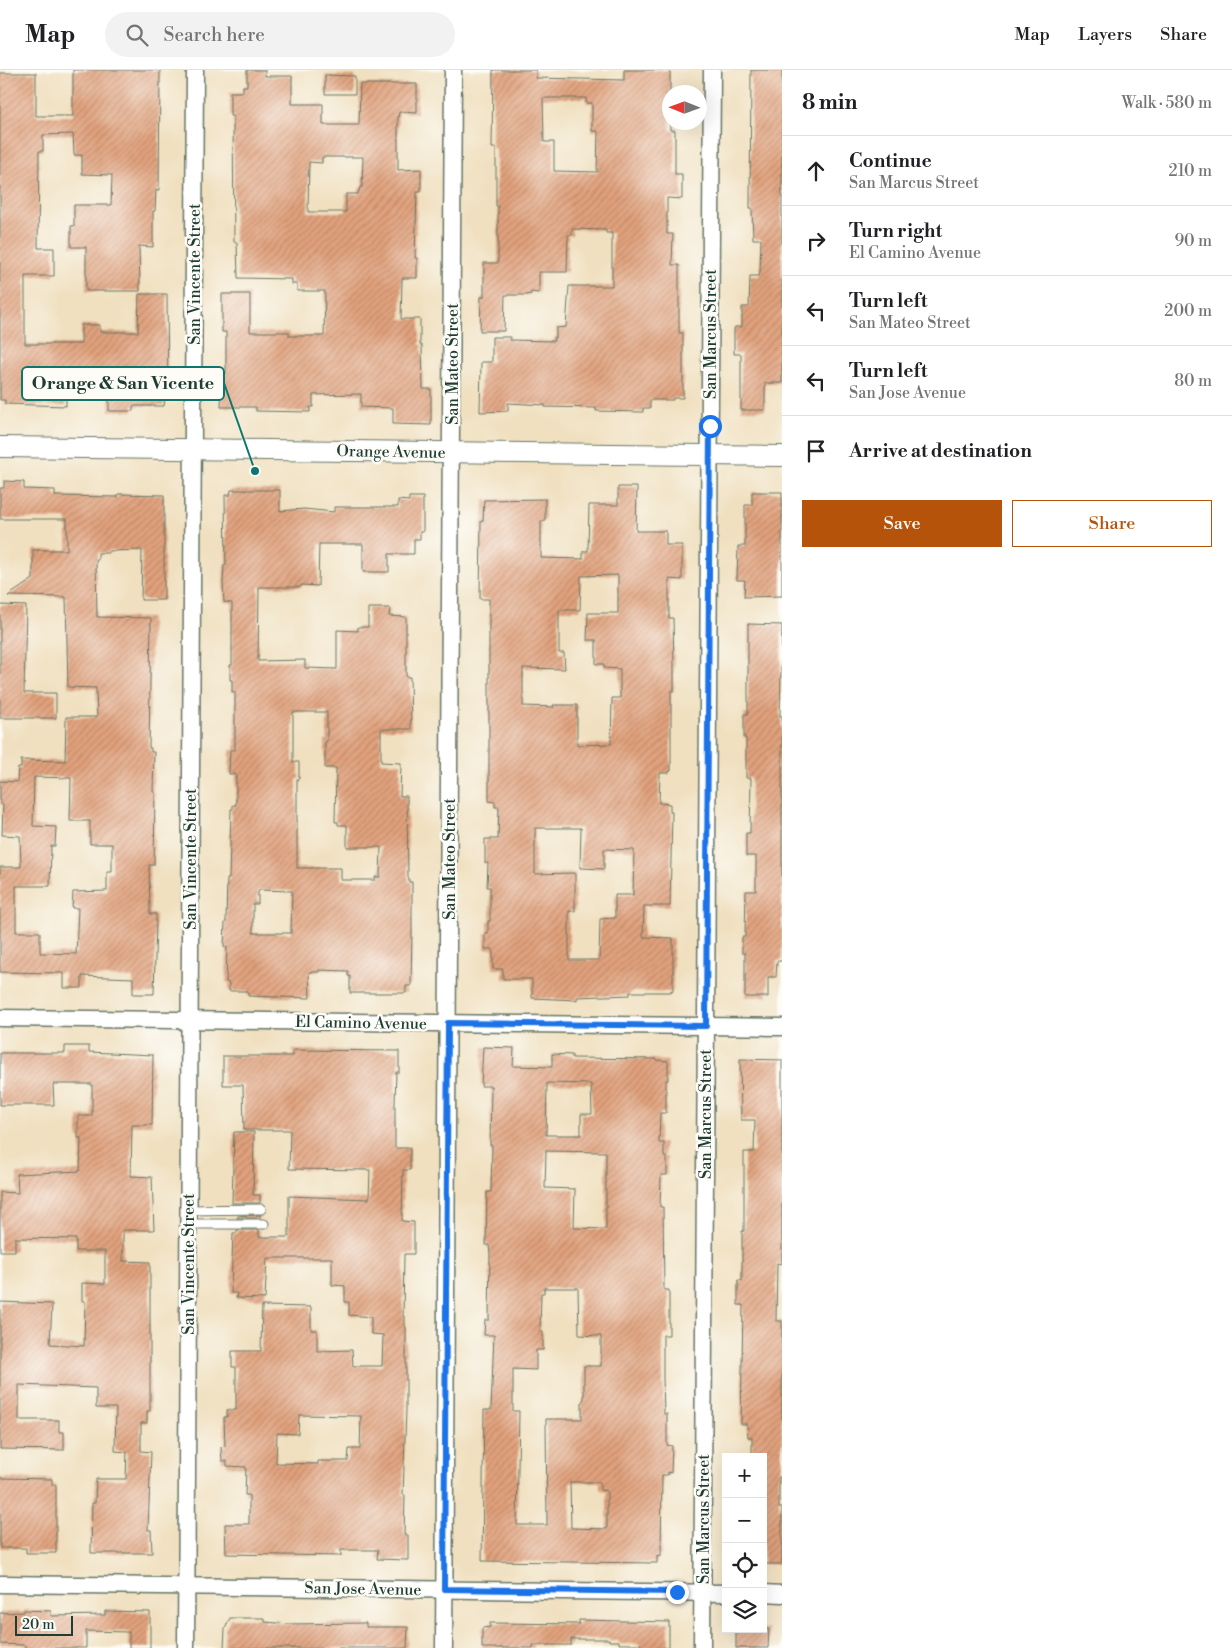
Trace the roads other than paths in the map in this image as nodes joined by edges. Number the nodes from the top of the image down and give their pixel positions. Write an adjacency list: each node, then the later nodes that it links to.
1 (195, 70): 5 (street, San Vincente Street)
2 (454, 70): 6 (street, San Mateo Street)
3 (712, 70): 7 (street, San Marcus Street)
4 (0, 446): 5 (street, Orange Avenue)
5 (192, 449): 6 (street, Orange Avenue); 10 (street, San Vincente Street)
6 (451, 452): 7 (street, Orange Avenue); 11 (street, San Mateo Street)
7 (710, 455): 8 (street, Orange Avenue); 12 (street, San Marcus Street)
8 (782, 456)
9 (0, 1018): 10 (street, El Camino Avenue)
10 (189, 1020): 11 (street, El Camino Avenue); 15 (street, San Vincente Street)
11 (448, 1023): 12 (street, El Camino Avenue); 19 (street, San Mateo Street)
12 (706, 1026): 13 (street, El Camino Avenue); 20 (street, San Marcus Street)
13 (782, 1027)
14 (261, 1210): 15 (lane)
15 (188, 1217): 16 (lane); 18 (street, San Vincente Street)
16 (264, 1224)
17 (0, 1584): 18 (street, San Jose Avenue)
18 (186, 1586): 19 (street, San Jose Avenue); 24 (street, San Vincente Street)
19 (444, 1589): 20 (street, San Jose Avenue); 25 (street, San Mateo Street)
20 (702, 1593): 21 (street, San Jose Avenue); 26 (street, San Marcus Street)
21 (722, 1593)
22 (767, 1593): 23 (street)
23 (782, 1594)
24 (186, 1648)
25 (444, 1648)
26 (702, 1648)

